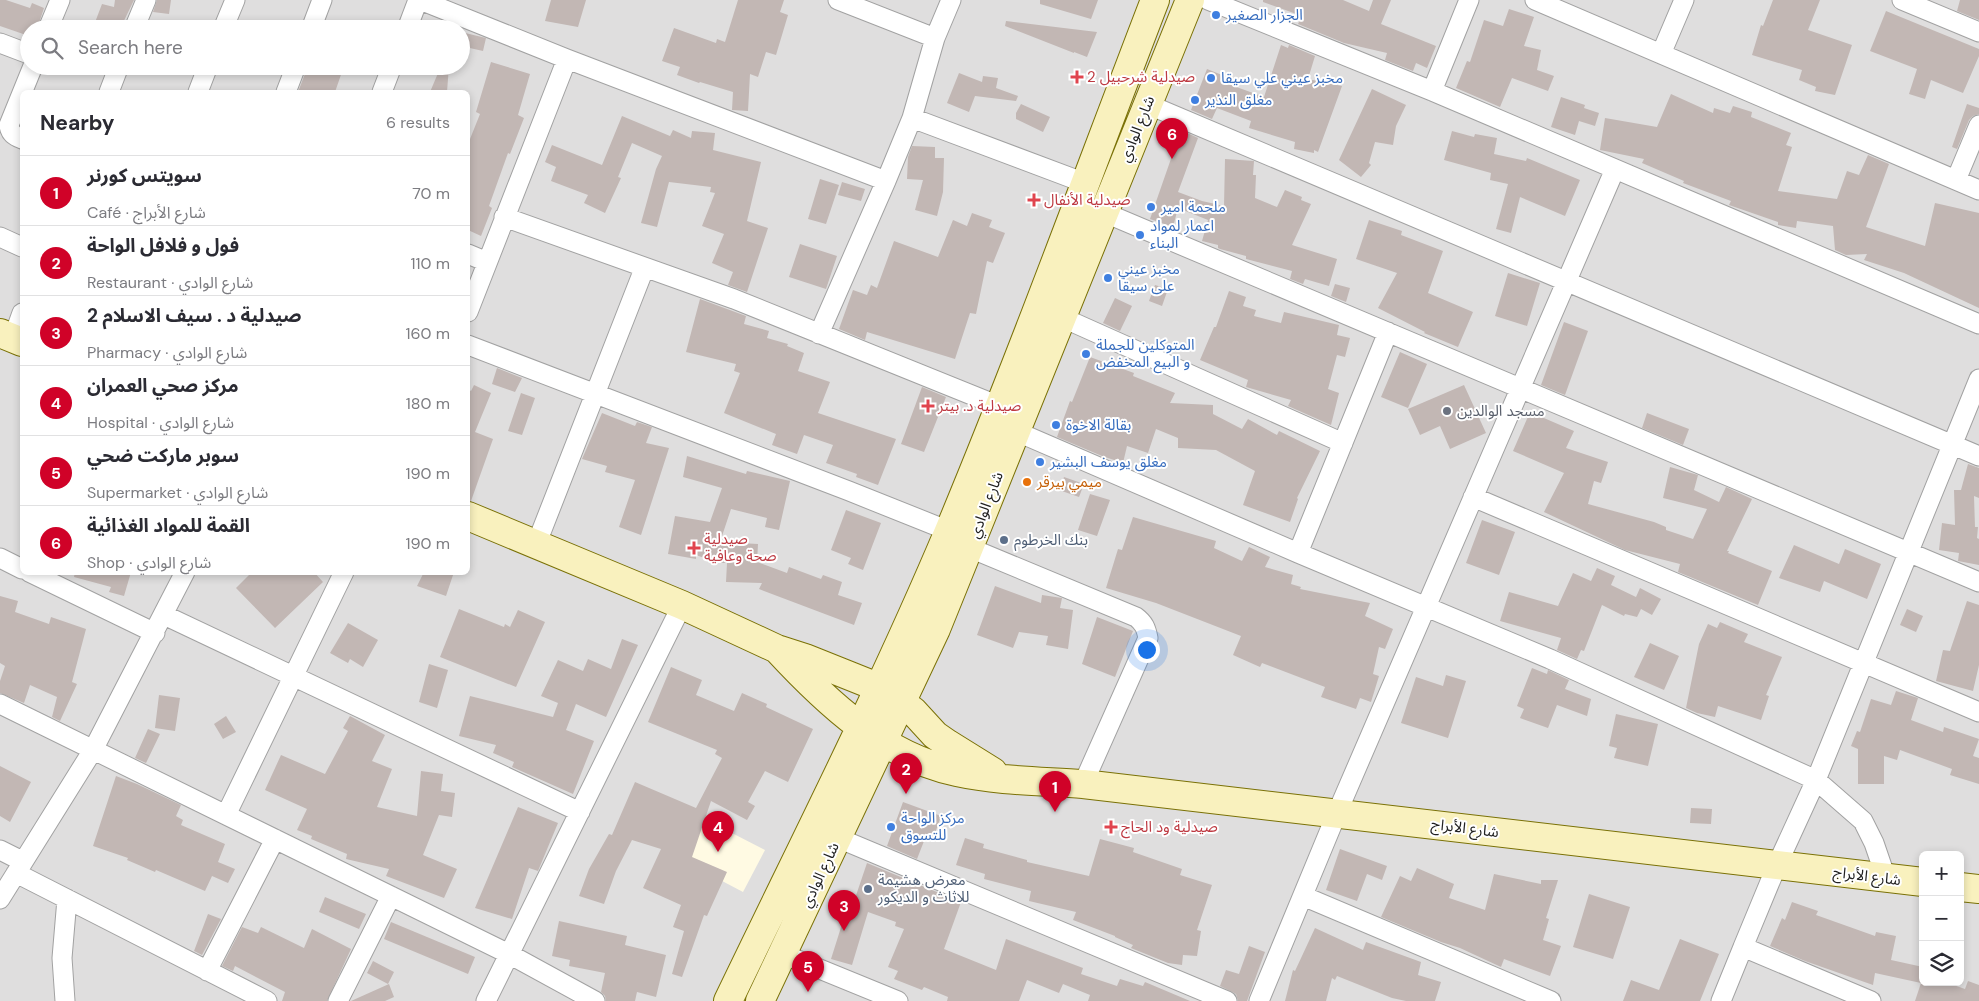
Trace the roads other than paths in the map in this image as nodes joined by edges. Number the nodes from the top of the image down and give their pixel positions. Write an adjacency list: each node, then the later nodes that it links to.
1 (60, 0): 15 (street)
2 (146, 0): 16 (street)
3 (235, 0): 17 (street)
4 (419, 0): 19 (street); 25 (street)
5 (838, 0): 21 (street)
6 (951, 0): 21 (street)
7 (1155, 0): 45 (main road, شارع الوادي)
8 (1190, 0): 38 (main road, شارع الوادي)
9 (1208, 0): 36 (street)
10 (1470, 0): 36 (street)
11 (1535, 0): 24 (street)
12 (1684, 0): 24 (street)
13 (1902, 0): 20 (street)
14 (319, 1): 18 (street)
15 (52, 20)
16 (138, 20)
17 (227, 20)
18 (314, 20)
19 (410, 20)
20 (1979, 32)
21 (936, 38): 39 (street)
22 (0, 43): 23 (street)
23 (20, 51)
24 (1661, 54): 43 (street)
25 (567, 58): 44 (street); 48 (street)
26 (29, 75): 31 (street)
27 (115, 75): 32 (street)
28 (205, 75): 33 (street)
29 (293, 75): 34 (street)
30 (389, 75): 35 (street)
31 (23, 90)
32 (109, 90)
33 (199, 90)
34 (287, 90)
35 (383, 90)
36 (1432, 91): 42 (street)
37 (20, 98): 41 (street)
38 (1147, 104): 47 (main road, شارع الوادي); 54 (street)
39 (912, 118): 44 (street); 45 (street)
40 (1979, 125): 43 (street)
41 (20, 137)
42 (1614, 169): 54 (street); 58 (street)
43 (1956, 180): 46 (street)
44 (886, 181): 60 (street)
45 (1085, 183): 66 (main road, شارع الوادي)
46 (1979, 190)
47 (1103, 212): 57 (main road, شارع الوادي); 59 (street)
48 (504, 217): 52 (street); 53 (street)
49 (0, 237): 50 (street)
50 (20, 246)
51 (470, 255): 52 (street)
52 (487, 262): 55 (street)
53 (644, 269): 60 (street); 65 (street)
54 (1566, 282): 64 (street); 69 (street)
55 (470, 307)
56 (20, 318): 61 (street)
57 (1062, 318): 67 (main road, شارع الوادي); 68 (street)
58 (1979, 324)
59 (1388, 332): 64 (street); 68 (street)
60 (819, 334): 66 (street)
61 (12, 338)
62 (470, 346): 65 (street)
63 (1979, 378): 69 (street)
64 (1520, 388): 71 (street); 76 (street)
65 (595, 394): 73 (street); 74 (street)
66 (999, 406): 73 (main road, شارع الوادي)
67 (1016, 431): 73 (main road, شارع الوادي); 75 (street)
68 (1343, 443): 75 (street)
69 (1952, 445): 70 (street); 76 (street)
70 (1979, 456)
71 (1473, 497): 84 (street); 88 (street)
72 (470, 517): 74 (main road)
73 (959, 540): 90 (main road, شارع الوادي); 98 (street)
74 (536, 545): 83 (main road)
75 (1298, 553): 84 (street)
76 (1908, 553): 82 (street); 88 (street)
77 (0, 558): 78 (street)
78 (20, 568)
79 (35, 575): 86 (street)
80 (184, 575): 85 (street)
81 (343, 575): 89 (street)
82 (1979, 582)
83 (682, 606): 87 (main road); 99 (street)
84 (1426, 607): 97 (street); 100 (street)
85 (164, 615): 86 (street); 89 (street)
86 (155, 634): 95 (street)
87 (777, 649): 90 (main road); 93 (main road, شارع الأبراج)
88 (1864, 663): 92 (street); 97 (street)
89 (295, 676): 99 (street); 101 (street)
90 (891, 695): 93 (main road, شارع الوادي); 94 (main road, شارع الوادي); 96 (main road)
91 (0, 704): 95 (street)
92 (1979, 712)
93 (860, 727): 94 (main road, شارع الأبراج); 124 (main road, شارع الوادي)
94 (883, 742): 96 (main road, شارع الأبراج); 102 (main road, شارع الوادي)
95 (93, 750): 101 (street); 106 (street)
96 (1007, 779): 98 (main road, شارع الأبراج)
97 (1816, 780): 105 (street); 107 (street)
98 (1083, 784): 100 (main road, شارع الأبراج)
99 (580, 812): 116 (street)
100 (1337, 813): 105 (main road, شارع الأبراج); 112 (street)
101 (226, 815): 103 (street)
102 (838, 838): 117 (main road, شارع الوادي); 127 (street)
103 (275, 839): 111 (street); 118 (street)
104 (0, 850): 106 (street)
105 (1777, 865): 107 (main road, شارع الأبراج); 115 (street)
106 (19, 867): 113 (street); 114 (street)
107 (1886, 878): 108 (main road, شارع الأبراج)
108 (1919, 882)
109 (1964, 887): 110 (main road)
110 (1979, 889)
111 (391, 896): 116 (street); 121 (street)
112 (1302, 896): 128 (street); 129 (street)
113 (0, 899)
114 (67, 899): 118 (street); 119 (street)
115 (1744, 947): 130 (street); 131 (street)
116 (509, 954): 122 (street); 123 (street)
117 (783, 954): 125 (main road, شارع الوادي); 126 (street)
118 (208, 971): 120 (street)
119 (66, 1001)
120 (267, 1001)
121 (338, 1001)
122 (486, 1001)
123 (595, 1001)
124 (728, 1001)
125 (760, 1001)
126 (898, 1001)
127 (1227, 1001)
128 (1259, 1001)
129 (1551, 1001)
130 (1721, 1001)
131 (1871, 1001)

